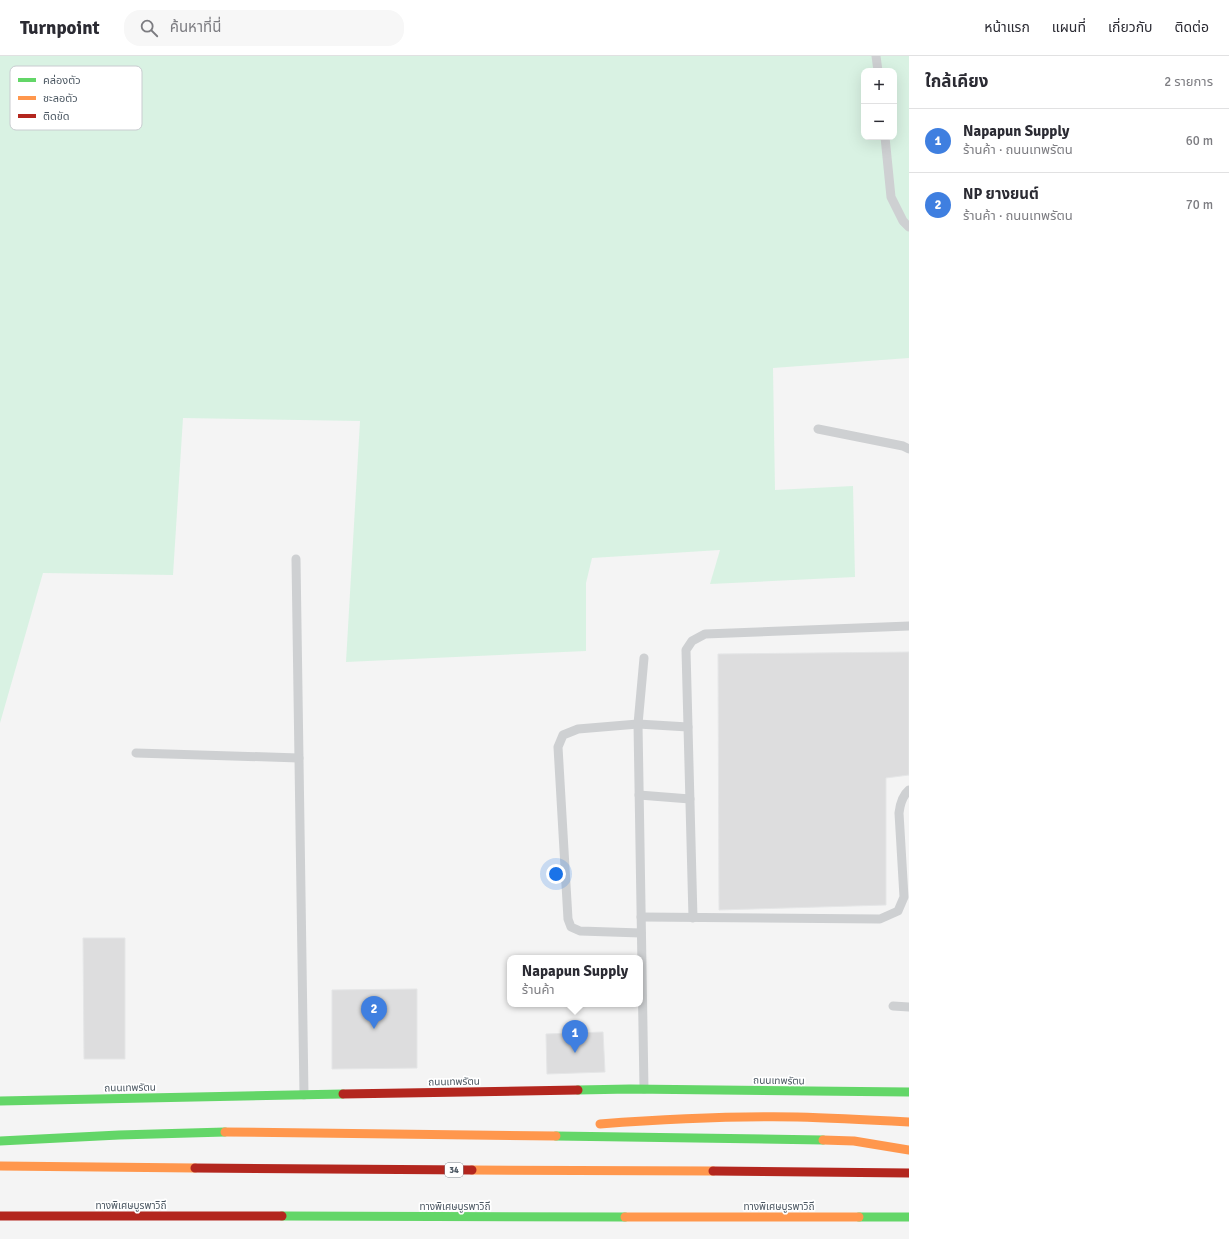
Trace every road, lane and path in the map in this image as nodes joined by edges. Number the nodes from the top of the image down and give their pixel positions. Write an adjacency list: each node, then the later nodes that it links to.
1 (876, 56): 2 (lane)
2 (878, 68)
3 (885, 140): 4 (lane)
4 (909, 227)
5 (818, 429): 6 (lane)
6 (909, 449)
7 (296, 559): 13 (lane)
8 (909, 626): 11 (lane)
9 (644, 658): 10 (lane)
10 (638, 724): 11 (lane); 15 (lane); 19 (lane)
11 (688, 727): 16 (lane)
12 (136, 753): 13 (lane)
13 (299, 758): 26 (lane)
14 (909, 790): 18 (lane)
15 (639, 795): 16 (lane); 17 (lane)
16 (690, 799): 18 (lane)
17 (641, 917): 18 (lane); 19 (lane)
18 (693, 918)
19 (641, 933): 20 (lane)
20 (641, 955)
21 (893, 1006): 23 (lane)
22 (642, 1007): 24 (lane)
23 (909, 1007)
24 (644, 1089): 25 (main road, ถนนเทพรัตน); 26 (main road, ถนนเทพรัตน)
25 (909, 1092)
26 (304, 1095): 27 (main road, ถนนเทพรัตน)
27 (0, 1101)
28 (909, 1122): 29 (main road)
29 (594, 1124)
30 (563, 1127): 31 (main road)
31 (454, 1135): 32 (main road); 33 (main road)
32 (0, 1141)
33 (909, 1150)
34 (0, 1166): 35 (main road, 34)
35 (909, 1173)
36 (144, 1176): 37 (main road)
37 (909, 1176)
38 (0, 1216): 39 (main road, ทางพิเศษบูรพาวิถี)
39 (909, 1217)

